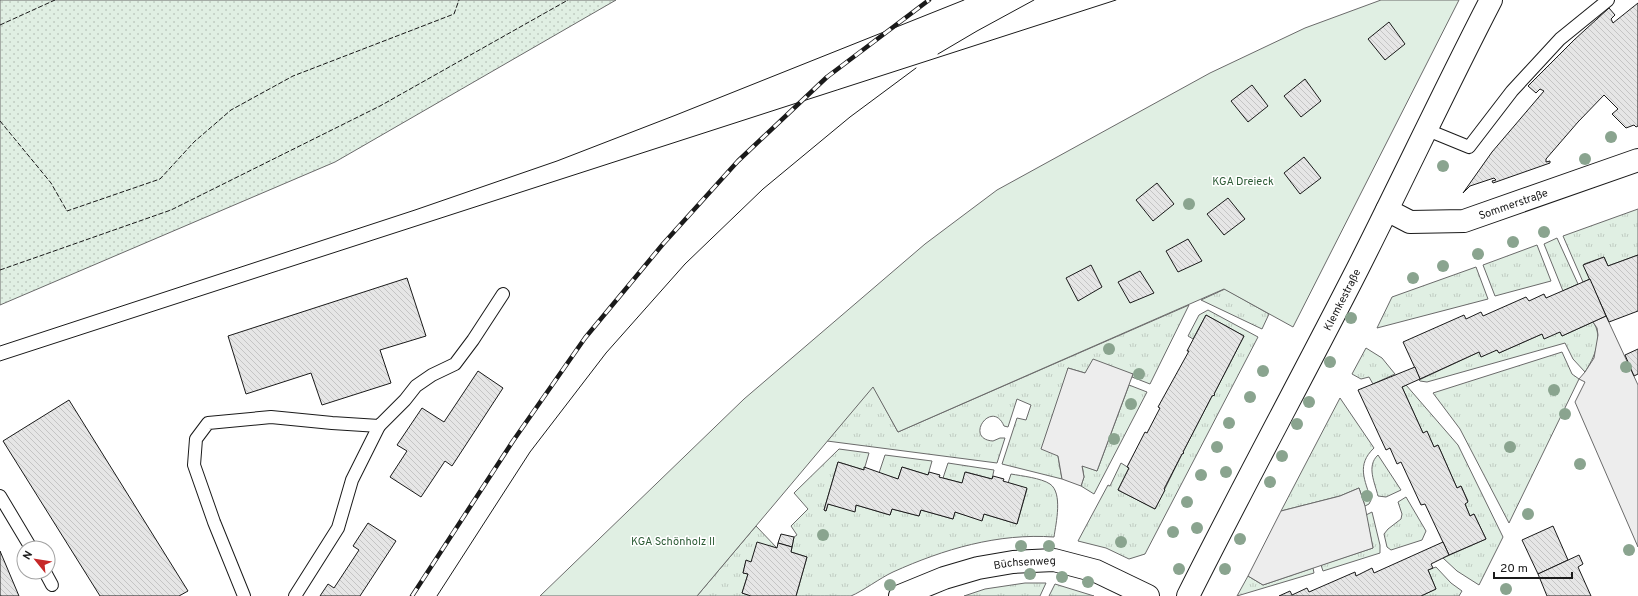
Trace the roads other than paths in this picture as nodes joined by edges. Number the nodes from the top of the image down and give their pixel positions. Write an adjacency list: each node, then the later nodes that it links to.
1 (1491, 0): 3 (street, Klemkestraße)
2 (1608, 0): 3 (lane)
3 (1425, 129): 5 (street, Klemkestraße)
4 (1638, 160): 5 (street, Sommerstraße)
5 (1387, 210): 16 (street, Klemkestraße)
6 (503, 294): 7 (lane)
7 (379, 426): 12 (lane); 13 (lane)
8 (0, 496): 9 (lane)
9 (26, 540)
10 (49, 580): 11 (lane)
11 (52, 585)
12 (244, 596)
13 (295, 596)
14 (900, 596): 15 (street, Büchsenweg)
15 (1148, 596)
16 (1188, 596)

